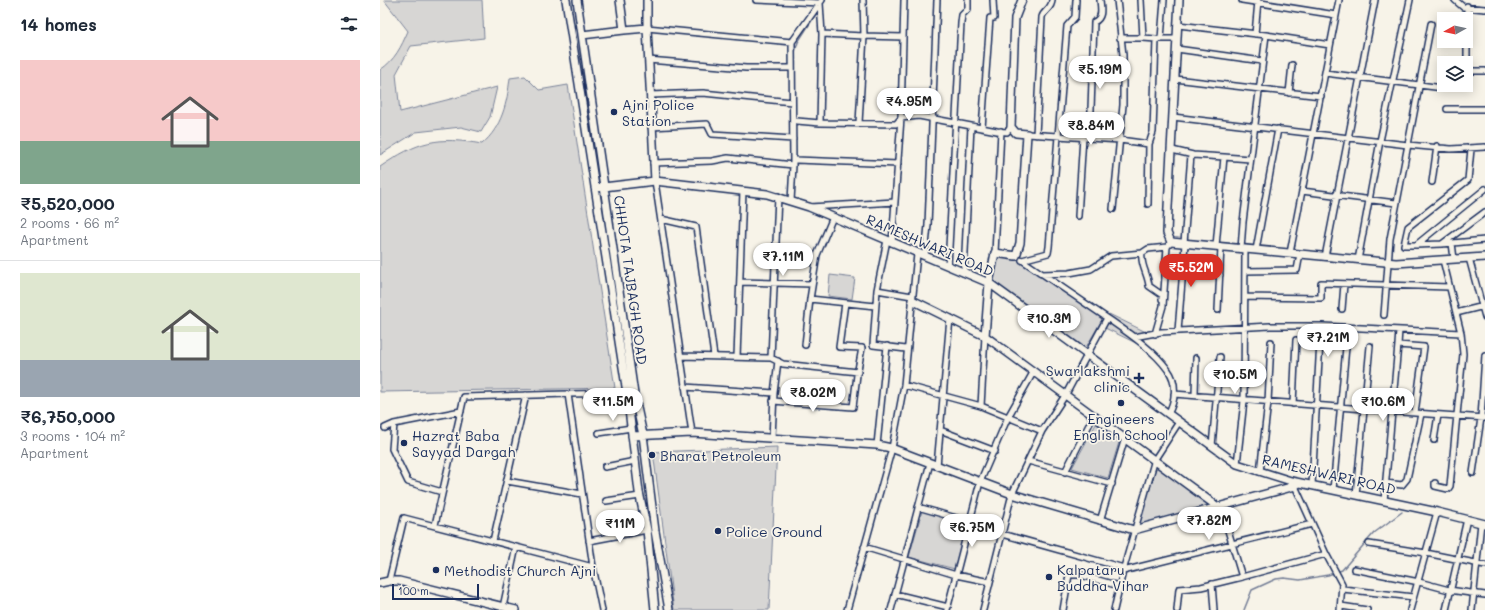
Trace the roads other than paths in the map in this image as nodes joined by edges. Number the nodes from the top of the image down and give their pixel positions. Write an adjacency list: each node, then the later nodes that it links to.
1 (566, 0): 103 (street)
2 (577, 0): 35 (street, CHHOTA TAJBAGH ROAD)
3 (620, 0): 32 (street)
4 (647, 0): 31 (street)
5 (756, 0): 24 (street)
6 (863, 0): 37 (street)
7 (904, 0): 38 (street)
8 (937, 0): 66 (street)
9 (968, 0): 70 (street)
10 (993, 0): 75 (street)
11 (1022, 0): 72 (street)
12 (1052, 0): 80 (street)
13 (1076, 0): 81 (street)
14 (1100, 0): 84 (street)
15 (1117, 0): 39 (street)
16 (1141, 0): 40 (street)
17 (1164, 0): 42 (street)
18 (1179, 0): 30 (street)
19 (1242, 0): 25 (street)
20 (1339, 0): 28 (street)
21 (1375, 0): 52 (street)
22 (1410, 0): 54 (street)
23 (1455, 0): 26 (street)
24 (821, 1): 33 (street); 43 (street)
25 (1258, 1): 28 (street); 34 (street)
26 (1467, 6): 27 (street); 50 (street)
27 (1485, 9)
28 (1336, 15): 44 (street)
29 (1431, 24): 55 (street)
30 (1178, 25): 34 (street); 41 (street)
31 (647, 28): 32 (street); 43 (street); 46 (street)
32 (624, 30): 35 (street)
33 (822, 34): 37 (street); 68 (street)
34 (1255, 34): 36 (street)
35 (582, 35): 102 (street, CHHOTA TAJBAGH ROAD)
36 (1266, 35): 44 (street); 47 (street)
37 (864, 36): 38 (street); 69 (street)
38 (903, 37): 65 (street)
39 (1120, 38): 40 (street); 86 (street)
40 (1143, 38): 42 (street)
41 (1177, 38): 42 (street); 45 (street)
42 (1159, 39): 88 (street)
43 (792, 42): 49 (street)
44 (1330, 45): 51 (street)
45 (1177, 49): 47 (street); 53 (street)
46 (648, 60): 49 (street); 59 (street)
47 (1262, 61): 57 (street)
48 (1292, 65): 58 (street)
49 (792, 68): 61 (street)
50 (1485, 71)
51 (1325, 73): 52 (street); 60 (street)
52 (1360, 77): 54 (street); 83 (street)
53 (1175, 79): 57 (street); 64 (street)
54 (1393, 81): 55 (street); 87 (street)
55 (1420, 85): 56 (street); 89 (street)
56 (1437, 87)
57 (1259, 90): 58 (street); 73 (street)
58 (1290, 93): 60 (street)
59 (650, 95): 61 (street); 74 (street)
60 (1321, 96): 78 (street)
61 (792, 102): 85 (street)
62 (1448, 109): 63 (street)
63 (1485, 109)
64 (1173, 117): 73 (street); 93 (street)
65 (901, 118): 66 (street); 69 (street); 99 (street)
66 (932, 119): 70 (street); 135 (street)
67 (797, 121): 68 (street)
68 (820, 123): 69 (street)
69 (859, 123)
70 (956, 124): 71 (street); 145 (street)
71 (971, 126): 75 (street); 147 (street)
72 (1011, 126): 77 (street); 79 (street)
73 (1254, 126): 76 (street); 96 (street)
74 (651, 127): 85 (street); 98 (street)
75 (982, 128): 77 (street)
76 (1278, 129): 78 (street); 129 (street)
77 (1001, 131): 130 (street)
78 (1314, 133): 83 (street); 106 (street)
79 (1027, 134): 80 (street); 136 (street)
80 (1036, 135): 81 (street)
81 (1059, 136): 82 (street); 140 (street)
82 (1083, 137): 84 (street); 117 (street)
83 (1348, 137): 87 (street); 108 (street)
84 (1090, 138): 86 (street)
85 (793, 139): 97 (street)
86 (1120, 140): 88 (street); 115 (street)
87 (1380, 141): 89 (street); 109 (street)
88 (1149, 144): 113 (street)
89 (1408, 145): 90 (street); 112 (street)
90 (1437, 146): 92 (street); 101 (street)
91 (1485, 147): 92 (street)
92 (1471, 149): 126 (street)
93 (1172, 150): 94 (street); 125 (street)
94 (1191, 155): 95 (street); 123 (street)
95 (1224, 157): 96 (street); 127 (street)
96 (1250, 159): 128 (street)
97 (795, 162): 98 (street); 99 (street); 110 (street)
98 (653, 163): 100 (street)
99 (898, 164): 111 (street)
100 (655, 181): 102 (street, RAMESHWARI ROAD); 105 (street, RAMESHWARI ROAD); 119 (street)
101 (1432, 182)
102 (604, 186): 103 (street, RAMESHWARI ROAD); 236 (street, CHHOTA TAJBAGH ROAD)
103 (595, 188): 202 (street)
104 (1485, 189): 126 (street)
105 (744, 191): 107 (street, RAMESHWARI ROAD); 151 (street)
106 (1302, 191): 108 (street); 132 (street)
107 (778, 196): 110 (street, RAMESHWARI ROAD); 152 (street)
108 (1338, 196): 109 (street); 137 (street)
109 (1368, 200): 112 (street); 141 (street)
110 (791, 201): 114 (street, RAMESHWARI ROAD)
111 (895, 202): 114 (street); 121 (street)
112 (1396, 203): 144 (street)
113 (1148, 204)
114 (809, 207): 118 (street, RAMESHWARI ROAD)
115 (1113, 209)
116 (1485, 212): 124 (street)
117 (1078, 216)
118 (833, 217): 121 (street, RAMESHWARI ROAD); 154 (street)
119 (661, 219): 191 (street); 192 (street)
120 (1485, 240): 122 (street)
121 (889, 241): 133 (street, RAMESHWARI ROAD); 158 (street)
122 (1452, 243): 124 (street); 143 (street)
123 (1185, 244): 125 (street); 127 (street); 149 (street)
124 (1442, 244): 126 (street)
125 (1169, 245): 131 (street); 162 (street)
126 (1416, 245)
127 (1218, 247): 128 (street); 150 (street)
128 (1243, 249): 129 (street); 146 (street)
129 (1256, 250): 132 (street)
130 (995, 253): 136 (street); 153 (street)
131 (1142, 253): 148 (street); 162 (street)
132 (1290, 253): 134 (street)
133 (917, 254): 135 (street, RAMESHWARI ROAD); 160 (street)
134 (1300, 254): 137 (street); 146 (street)
135 (925, 256): 145 (street, RAMESHWARI ROAD)
136 (1016, 256): 140 (street)
137 (1326, 257): 141 (street)
138 (1485, 257): 139 (street)
139 (1469, 258): 143 (street); 165 (street)
140 (1022, 260): 148 (street)
141 (1358, 260): 144 (street)
142 (1442, 260): 143 (street); 144 (street); 157 (street)
143 (1454, 260)
144 (1387, 262): 156 (street)
145 (948, 266): 147 (street, RAMESHWARI ROAD)
146 (1245, 271): 159 (street)
147 (964, 273): 153 (street, RAMESHWARI ROAD)
148 (1042, 274): 172 (street)
149 (1183, 275): 150 (street); 174 (street)
150 (1220, 275): 167 (street)
151 (740, 282): 152 (street); 194 (street)
152 (775, 282): 154 (street); 195 (street)
153 (988, 283): 178 (street); 189 (street, RAMESHWARI ROAD)
154 (812, 284): 161 (street)
155 (1344, 284): 156 (street); 159 (street); 166 (street)
156 (1387, 285): 157 (street); 169 (street)
157 (1449, 287): 168 (street)
158 (877, 290): 160 (street); 164 (street)
159 (1245, 297): 173 (street)
160 (912, 298): 171 (street); 188 (street)
161 (810, 299): 163 (street); 183 (street)
162 (1163, 302): 177 (street)
163 (845, 303): 164 (street); 199 (street)
164 (875, 306): 185 (street)
165 (1484, 306): 168 (street); 170 (street)
166 (1342, 309)
167 (1218, 310)
168 (1456, 313): 176 (street)
169 (1384, 315)
170 (1485, 317)
171 (950, 318): 178 (street); 209 (street)
172 (1107, 318): 179 (street); 189 (street)
173 (1245, 326): 174 (street); 175 (street); 211 (street)
174 (1178, 330): 177 (street)
175 (1399, 330): 176 (street); 184 (street)
176 (1461, 333): 225 (street)
177 (1155, 334): 179 (street)
178 (985, 336): 198 (street); 215 (street)
179 (1134, 337): 206 (street)
180 (1296, 340): 214 (street)
181 (1320, 341): 216 (street)
182 (1271, 342): 213 (street)
183 (805, 344)
184 (1398, 345): 220 (street); 221 (street)
185 (887, 346): 188 (street); 241 (street)
186 (1370, 346): 218 (street)
187 (1346, 347): 217 (street)
188 (906, 349): 200 (street)
189 (1086, 354): 205 (street); 222 (street, RAMESHWARI ROAD)
190 (1485, 355): 227 (street)
191 (681, 356): 192 (street); 201 (street)
192 (714, 356): 194 (street)
193 (1220, 356): 210 (street)
194 (737, 357): 195 (street)
195 (771, 358): 197 (street)
196 (1196, 358): 208 (street)
197 (778, 361): 199 (street); 203 (street)
198 (1034, 371): 205 (street); 226 (street)
199 (858, 372): 212 (street)
200 (904, 385): 209 (street); 243 (street)
201 (685, 387): 203 (street); 235 (street)
202 (626, 393): 204 (street); 231 (street)
203 (774, 393): 212 (street)
204 (568, 394): 207 (street); 263 (street)
205 (1066, 394): 223 (street); 233 (street)
206 (1174, 394): 208 (street); 222 (street)
207 (526, 395): 219 (street); 254 (street)
208 (1195, 395): 210 (street)
209 (944, 396): 215 (street); 232 (street)
210 (1217, 397): 211 (street); 242 (street)
211 (1244, 399): 213 (street); 248 (street)
212 (773, 401): 238 (street)
213 (1268, 402): 214 (street); 252 (street)
214 (1293, 404): 216 (street)
215 (981, 406): 226 (street)
216 (1317, 406): 217 (street); 260 (street)
217 (1341, 408): 218 (street); 261 (street)
218 (1365, 410): 220 (street); 265 (street)
219 (461, 411): 229 (street); 262 (street)
220 (1392, 411): 221 (street); 256 (street)
221 (1418, 413): 224 (street); 256 (street)
222 (1168, 414): 228 (street, RAMESHWARI ROAD)
223 (1094, 415): 239 (street); 251 (street)
224 (1438, 415): 225 (street); 240 (street)
225 (1457, 416): 227 (street); 257 (street)
226 (1008, 417): 233 (street); 244 (street)
227 (1483, 418): 253 (street)
228 (1179, 422): 242 (street, RAMESHWARI ROAD); 245 (street)
229 (394, 424): 230 (street); 262 (street)
230 (385, 428)
231 (631, 428): 234 (street); 237 (street)
232 (940, 430): 244 (street); 249 (street)
233 (1042, 431): 247 (street)
234 (599, 433)
235 (692, 433): 236 (street); 238 (street)
236 (643, 435): 237 (street); 316 (street, CHHOTA TAJBAGH ROAD)
237 (632, 436): 246 (street)
238 (772, 438): 241 (street)
239 (1125, 438): 245 (street); 258 (street)
240 (1434, 440)
241 (877, 445): 243 (street)
242 (1212, 446): 248 (street, RAMESHWARI ROAD)
243 (892, 448): 249 (street); 286 (street)
244 (994, 451): 255 (street)
245 (1154, 459): 270 (street); 279 (street)
246 (635, 461): 250 (street); 266 (street)
247 (1028, 461): 251 (street); 264 (street)
248 (1237, 464): 252 (street, RAMESHWARI ROAD)
249 (933, 465): 255 (street); 269 (street)
250 (605, 466)
251 (1065, 472): 258 (street)
252 (1260, 472): 259 (street, RAMESHWARI ROAD)
253 (1473, 473)
254 (507, 481): 263 (street); 281 (street)
255 (980, 482): 264 (street); 274 (street)
256 (1386, 483): 268 (street)
257 (1435, 483)
258 (1112, 484): 273 (street)
259 (1297, 484): 260 (street, RAMESHWARI ROAD); 270 (street); 275 (street)
260 (1312, 486): 261 (street, RAMESHWARI ROAD)
261 (1333, 490): 265 (street, RAMESHWARI ROAD)
262 (442, 492): 277 (street)
263 (582, 494): 282 (street)
264 (1012, 494): 273 (street); 280 (street)
265 (1356, 495): 268 (street, RAMESHWARI ROAD)
266 (640, 496): 267 (street); 278 (street)
267 (606, 501)
268 (1384, 501): 271 (street, RAMESHWARI ROAD)
269 (918, 507): 274 (street); 290 (street)
270 (1219, 507): 279 (street); 284 (street)
271 (1437, 512): 272 (street, RAMESHWARI ROAD); 287 (street)
272 (1467, 519): 276 (street, RAMESHWARI ROAD); 289 (street)
273 (1100, 521): 279 (street)
274 (970, 522): 296 (street)
275 (1312, 524): 284 (street); 288 (street)
276 (1483, 524): 291 (street)
277 (434, 525): 281 (street); 298 (street)
278 (647, 530): 282 (street); 315 (street)
279 (1134, 530): 295 (street)
280 (1002, 534): 295 (street); 299 (street)
281 (493, 541): 285 (street)
282 (589, 541): 293 (street)
283 (1369, 544): 287 (street)
284 (1232, 545): 295 (street); 297 (street)
285 (516, 546): 293 (street); 310 (street)
286 (864, 547): 290 (street); 317 (street)
287 (1426, 553): 289 (street); 300 (street)
288 (1326, 554): 297 (street); 304 (street)
289 (1457, 558): 291 (street); 305 (street)
290 (904, 560): 296 (street); 307 (street)
291 (1477, 563): 292 (street); 306 (street)
292 (1485, 565)
293 (593, 567): 314 (street)
294 (1354, 569): 300 (street)
295 (1124, 570): 303 (street)
296 (956, 575): 299 (street); 312 (street)
297 (1242, 577): 302 (street)
298 (389, 581): 301 (street); 310 (street)
299 (990, 582): 319 (street)
300 (1419, 582): 305 (street); 309 (street)
301 (380, 584)
302 (1212, 584): 322 (street); 323 (street)
303 (1119, 586): 320 (street); 321 (street)
304 (1343, 589): 309 (street); 311 (street)
305 (1449, 590): 306 (street); 326 (street)
306 (1474, 592): 308 (street); 327 (street)
307 (895, 594): 312 (street); 318 (street)
308 (1485, 595)
309 (1413, 597): 325 (street)
310 (503, 607): 313 (street)
311 (1340, 608): 324 (street)
312 (948, 609)
313 (516, 610)
314 (602, 610)
315 (655, 610)
316 (669, 610)
317 (847, 610)
318 (891, 610)
319 (983, 610)
320 (1062, 610)
321 (1114, 610)
322 (1176, 610)
323 (1214, 610)
324 (1367, 610)
325 (1410, 610)
326 (1446, 610)
327 (1472, 610)

